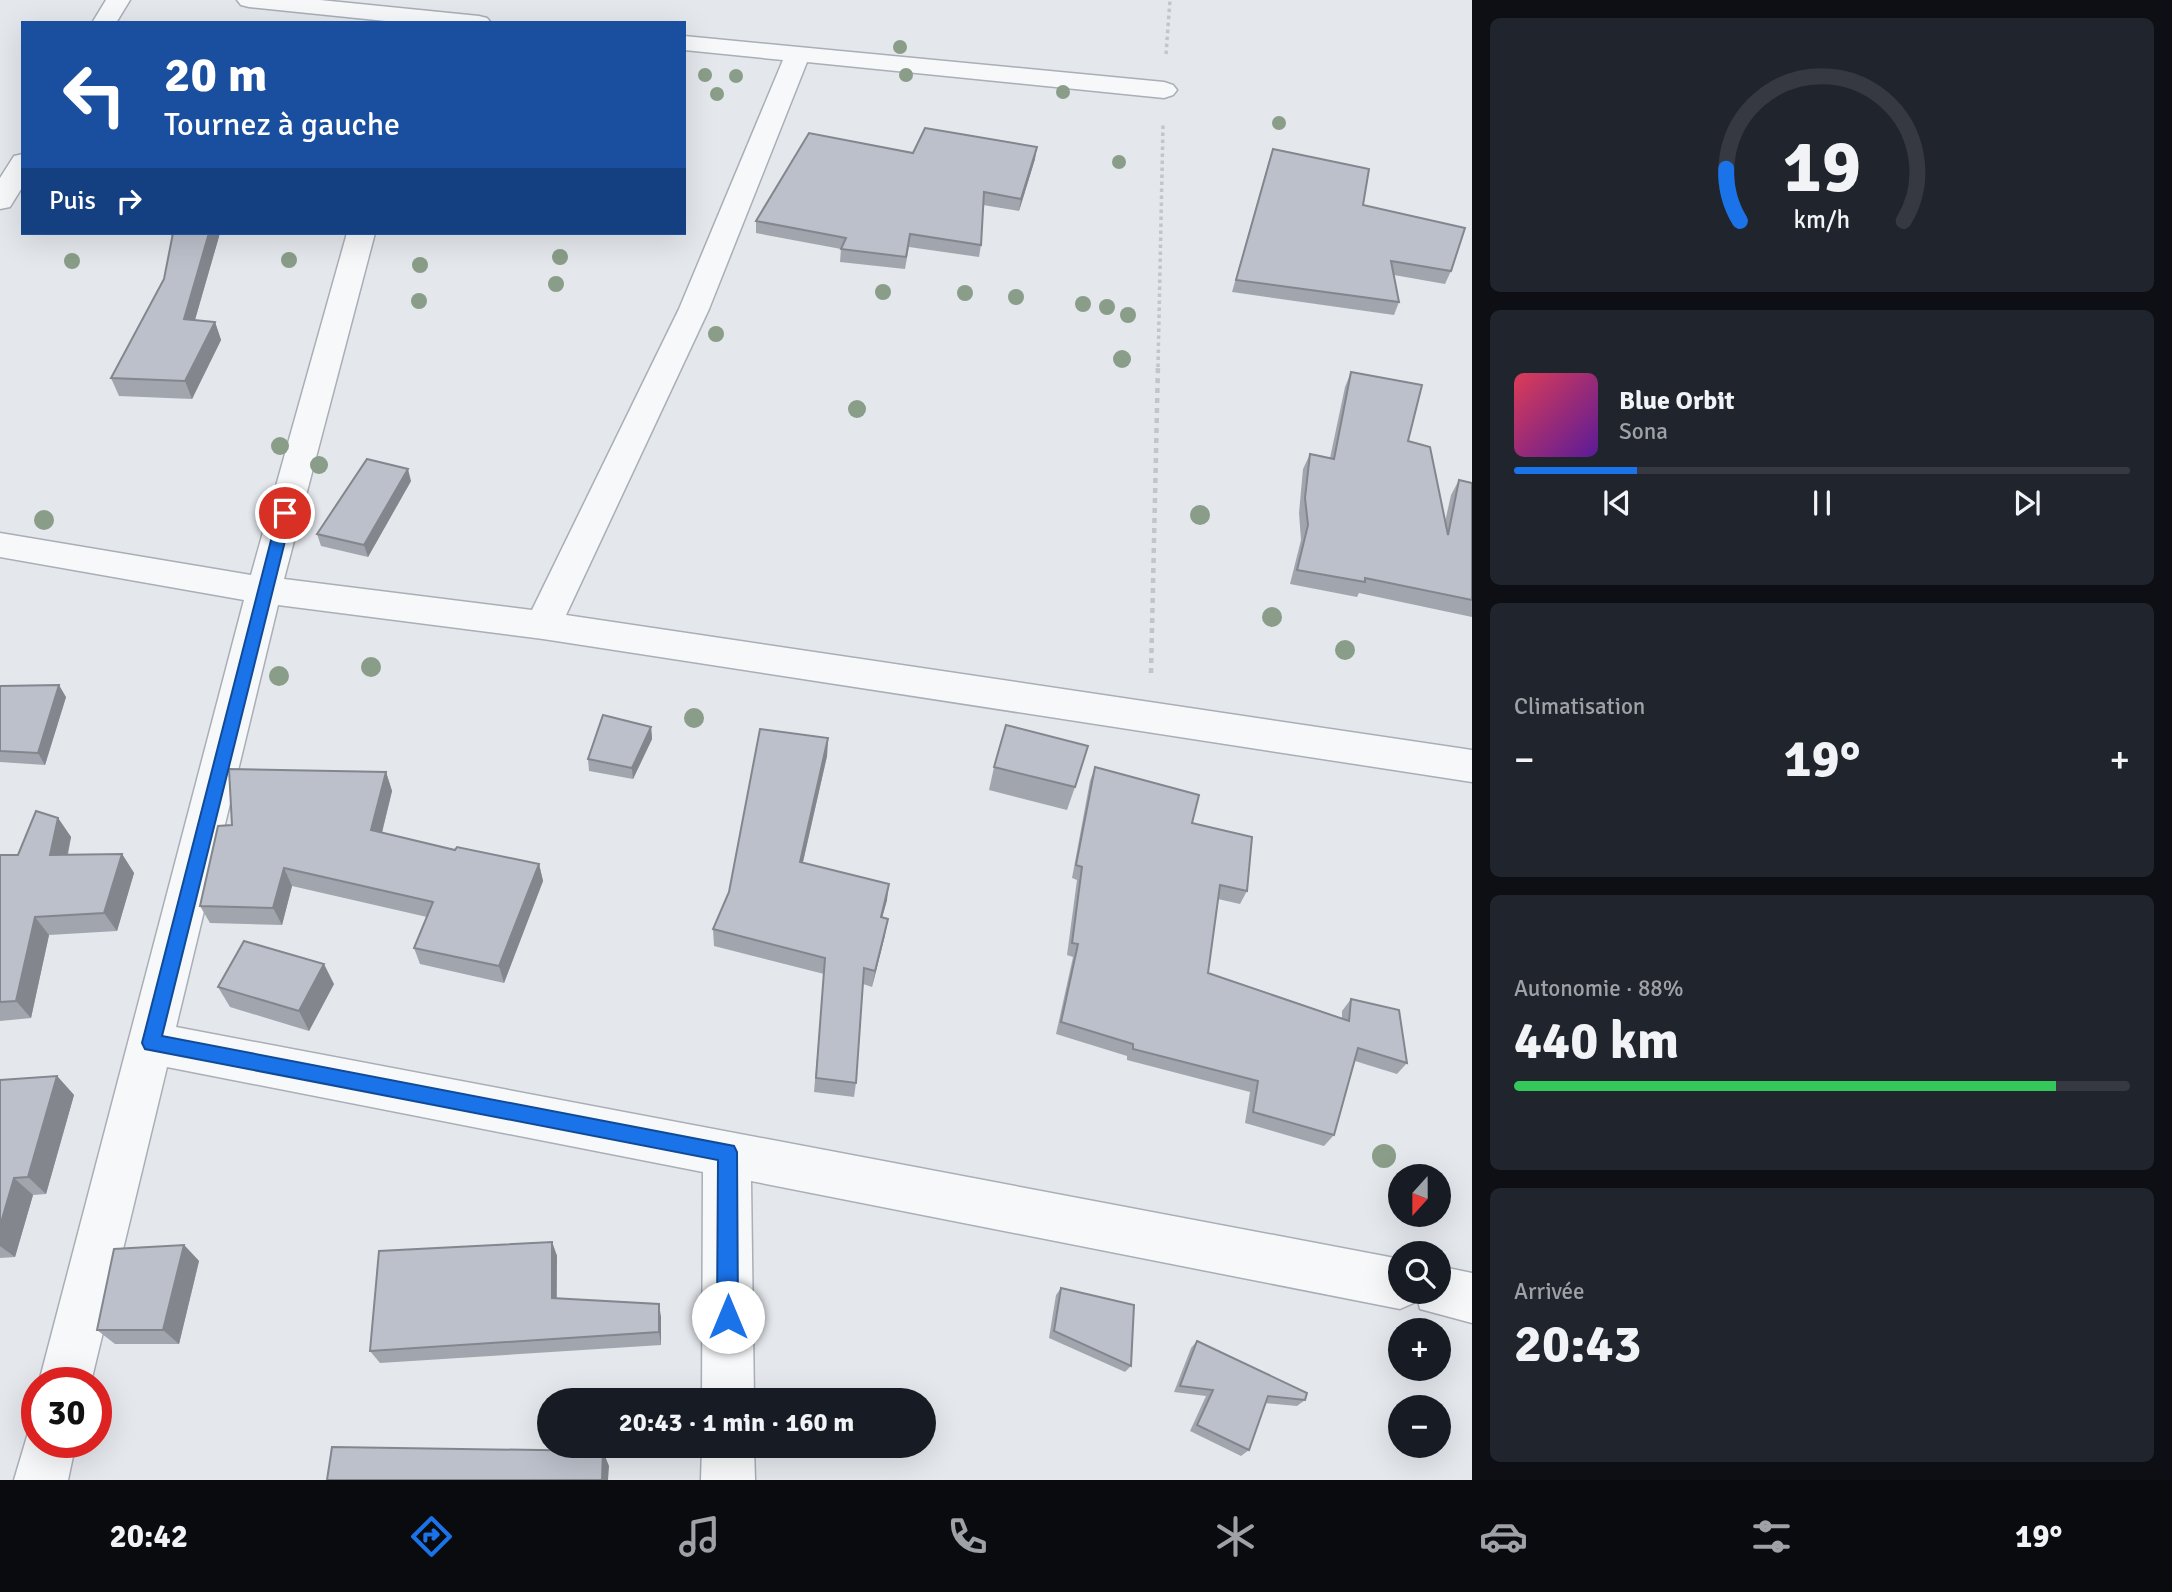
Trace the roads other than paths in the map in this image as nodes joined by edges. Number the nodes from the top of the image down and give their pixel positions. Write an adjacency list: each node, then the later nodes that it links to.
1 (118, 0): 4 (street)
2 (249, 0): 3 (street)
3 (417, 20): 5 (street)
4 (105, 21)
5 (438, 21)
6 (686, 43): 7 (street)
7 (797, 54): 8 (street); 14 (street)
8 (1164, 90)
9 (21, 165): 10 (street)
10 (0, 201)
11 (360, 235): 13 (street)
12 (0, 545): 13 (street)
13 (264, 590): 14 (street); 16 (street)
14 (543, 625): 15 (street)
15 (1472, 766)
16 (152, 1043): 17 (street); 21 (street)
17 (727, 1152): 18 (street); 22 (street)
18 (1388, 1282)
19 (1451, 1294): 20 (street)
20 (1472, 1298)
21 (69, 1367)
22 (728, 1388)
23 (46, 1458): 25 (street)
24 (728, 1458): 26 (street)
25 (41, 1480)
26 (728, 1480)

